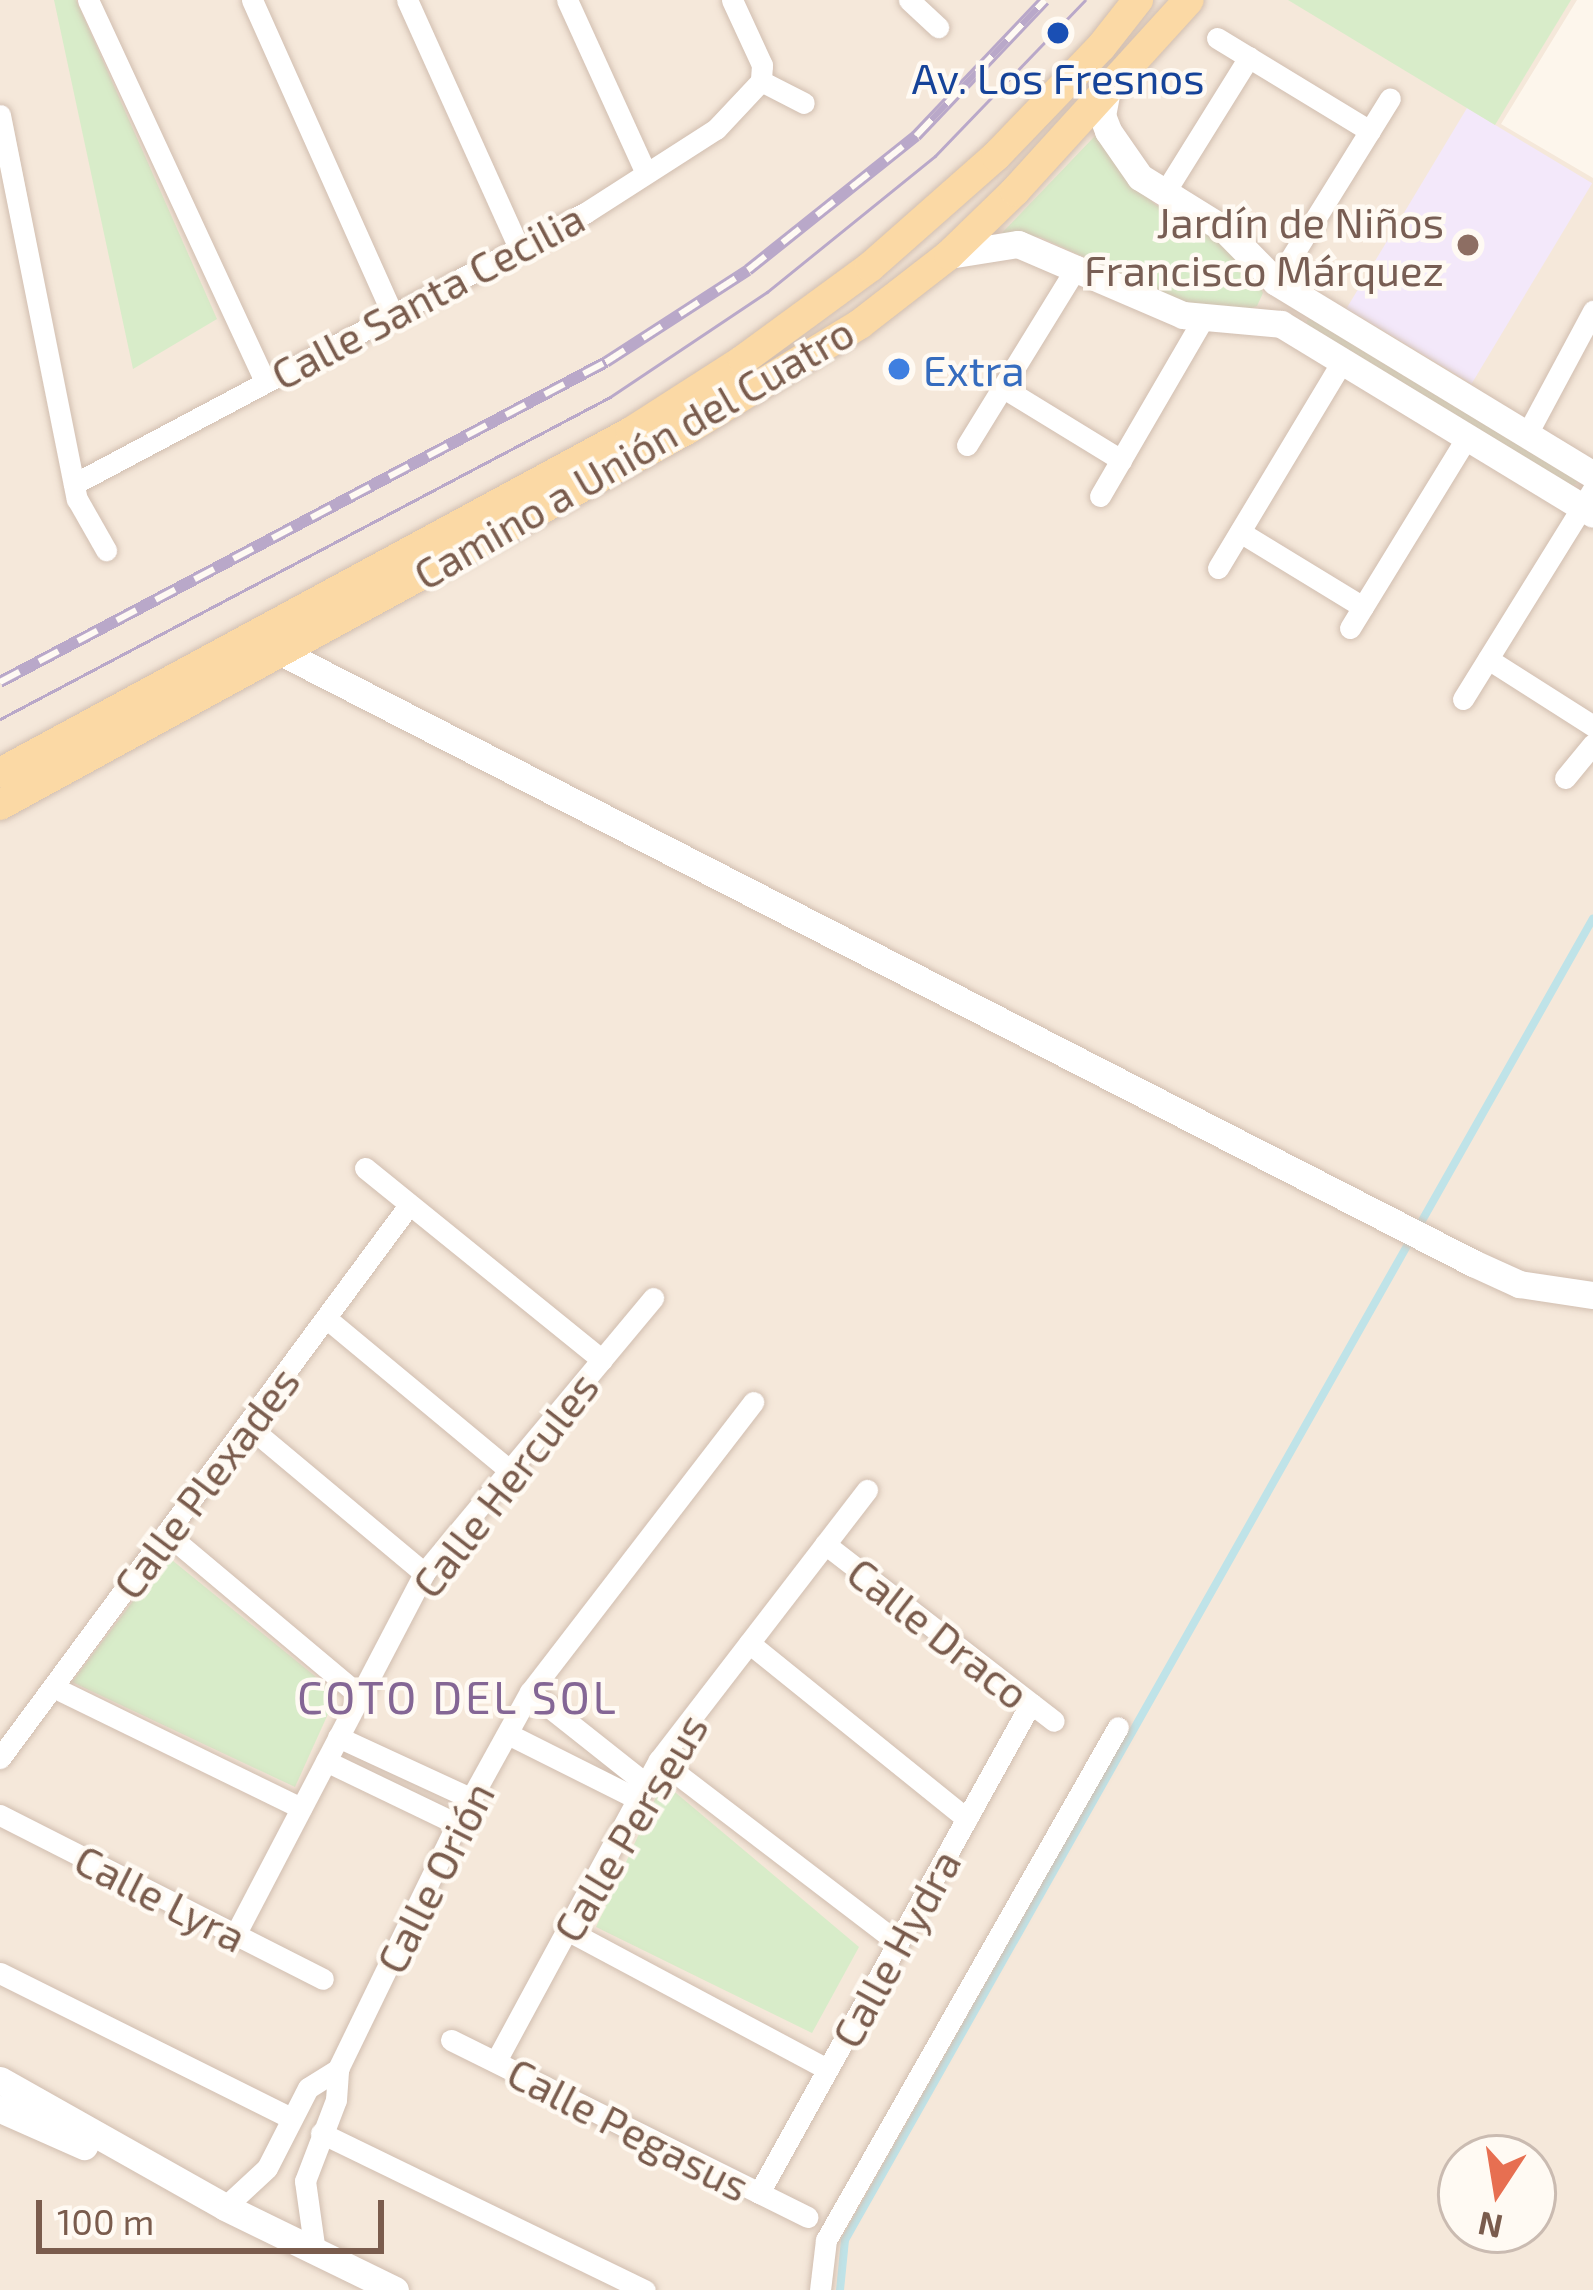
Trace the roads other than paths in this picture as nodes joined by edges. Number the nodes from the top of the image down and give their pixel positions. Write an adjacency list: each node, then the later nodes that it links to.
1 (88, 0): 29 (street)
2 (252, 0): 25 (street)
3 (406, 0): 20 (street)
4 (568, 0): 18 (street)
5 (732, 0): 12 (street)
6 (909, 0): 9 (street)
7 (1138, 0): 49 (main road, Camino a Unión del Cuatro)
8 (1190, 0): 13 (main road, Camino a Unión del Cuatro)
9 (938, 27)
10 (1217, 38): 11 (street)
11 (1249, 57): 17 (street); 19 (street)
12 (761, 81): 15 (street); 18 (street, Calle Santa Cecilia)
13 (1106, 95): 19 (street); 21 (main road, Camino a Unión del Cuatro)
14 (1390, 98): 17 (street)
15 (805, 104)
16 (0, 116): 36 (street)
17 (1370, 131): 23 (street)
18 (646, 173): 20 (street, Calle Santa Cecilia)
19 (1165, 192): 23 (street)
20 (519, 248): 25 (street, Calle Santa Cecilia)
21 (949, 255): 22 (street); 44 (main road, Camino a Unión del Cuatro)
22 (1077, 266): 26 (street); 30 (street)
23 (1276, 282): 27 (street); 31 (street)
24 (1593, 311): 31 (street)
25 (392, 313): 29 (street, Calle Santa Cecilia)
26 (1203, 319): 27 (street); 34 (street)
27 (1263, 320): 28 (street)
28 (1342, 362): 32 (street); 39 (street)
29 (265, 382): 36 (street, Calle Santa Cecilia)
30 (1002, 387): 33 (street); 34 (street)
31 (1527, 434): 35 (street)
32 (1467, 437): 38 (street); 42 (street)
33 (967, 445)
34 (1121, 460): 37 (street)
35 (1593, 475)
36 (74, 484): 40 (street)
37 (1100, 496)
38 (1589, 504): 45 (street)
39 (1240, 532): 41 (street); 42 (street)
40 (106, 550)
41 (1218, 568)
42 (1363, 607): 43 (street)
43 (1350, 628)
44 (279, 651): 51 (main road, Camino a Unión del Cuatro); 54 (street)
45 (1488, 659): 46 (street); 47 (street)
46 (1463, 699)
47 (1593, 726)
48 (1593, 744): 50 (street)
49 (0, 773)
50 (1565, 778)
51 (0, 806)
52 (364, 1168): 53 (street)
53 (409, 1205): 56 (street, Calle Plexades); 57 (street)
54 (1593, 1295)
55 (653, 1298): 57 (street, Calle Hercules)
56 (326, 1318): 59 (street, Calle Plexades); 60 (street)
57 (602, 1360): 60 (street, Calle Hercules)
58 (753, 1402): 67 (street, Calle Orión)
59 (247, 1425): 62 (street, Calle Plexades); 64 (street)
60 (510, 1471): 64 (street, Calle Hercules)
61 (868, 1490): 63 (street, Calle Perseus)
62 (166, 1533): 66 (street, Calle Plexades); 68 (street)
63 (825, 1544): 65 (street, Calle Perseus); 69 (street, Calle Draco)
64 (424, 1573): 68 (street, Calle Hercules)
65 (749, 1642): 75 (street, Calle Perseus); 81 (street)
66 (52, 1687): 74 (street, Calle Plexades); 79 (street)
67 (530, 1692): 72 (street, Calle Orión); 77 (street)
68 (360, 1696): 73 (street, Calle Hercules)
69 (1031, 1703): 70 (street, Calle Draco); 81 (street, Calle Hydra)
70 (1054, 1721)
71 (1118, 1726): 104 (street)
72 (508, 1734): 77 (street); 78 (street, Calle Orión)
73 (338, 1737): 76 (street, Calle Hercules); 78 (street)
74 (0, 1758)
75 (659, 1760): 77 (street, Calle Perseus); 85 (street)
76 (326, 1761): 79 (street, Calle Hercules); 82 (street)
77 (641, 1791): 83 (street, Calle Perseus)
78 (470, 1798): 82 (street, Calle Orión)
79 (301, 1808): 84 (street, Calle Hercules)
80 (0, 1815): 84 (street, Calle Lyra)
81 (967, 1819): 85 (street, Calle Hydra)
82 (457, 1824): 90 (street, Calle Orión)
83 (565, 1929): 89 (street, Calle Perseus); 91 (street)
84 (235, 1935): 87 (street, Calle Lyra)
85 (898, 1943): 91 (street, Calle Hydra)
86 (0, 1973): 95 (street)
87 (323, 1979)
88 (451, 2040): 89 (street, Calle Pegasus)
89 (496, 2061): 98 (street, Calle Pegasus)
90 (338, 2069): 95 (street, Calle Orión); 96 (street, Calle Orión)
91 (827, 2069): 98 (street, Calle Hydra)
92 (0, 2080): 97 (street)
93 (0, 2090): 97 (street)
94 (0, 2109): 99 (street)
95 (291, 2118): 99 (street, Calle Orión)
96 (321, 2133): 101 (street, Calle Orión); 103 (street)
97 (99, 2137): 99 (street)
98 (759, 2193): 100 (street, Calle Pegasus)
99 (225, 2207): 101 (street)
100 (807, 2217)
101 (315, 2252): 102 (street)
102 (395, 2290)
103 (645, 2290)
104 (820, 2290)

